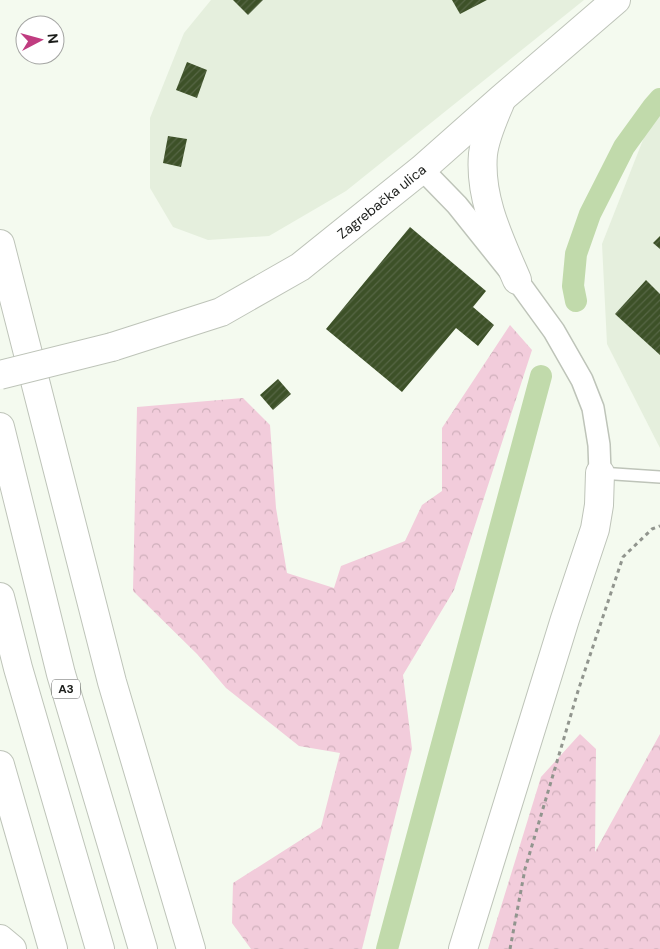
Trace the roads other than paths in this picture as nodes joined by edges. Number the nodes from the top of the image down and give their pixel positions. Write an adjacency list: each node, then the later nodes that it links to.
1 (616, 0): 2 (main road, Zagrebačka ulica)
2 (501, 99): 3 (main road, Zagrebačka ulica); 5 (main road)
3 (422, 170): 5 (street); 6 (main road, Zagrebačka ulica, bridge)
4 (0, 244): 17 (main road)
5 (517, 280): 8 (street)
6 (0, 375)
7 (0, 426): 16 (main road, A3)
8 (600, 473): 9 (lane); 18 (main road)
9 (660, 477)
10 (0, 597): 15 (main road)
11 (0, 765): 14 (main road)
12 (0, 939): 13 (main road)
13 (12, 949)
14 (53, 949)
15 (100, 949)
16 (144, 949)
17 (191, 949)
18 (463, 949)

